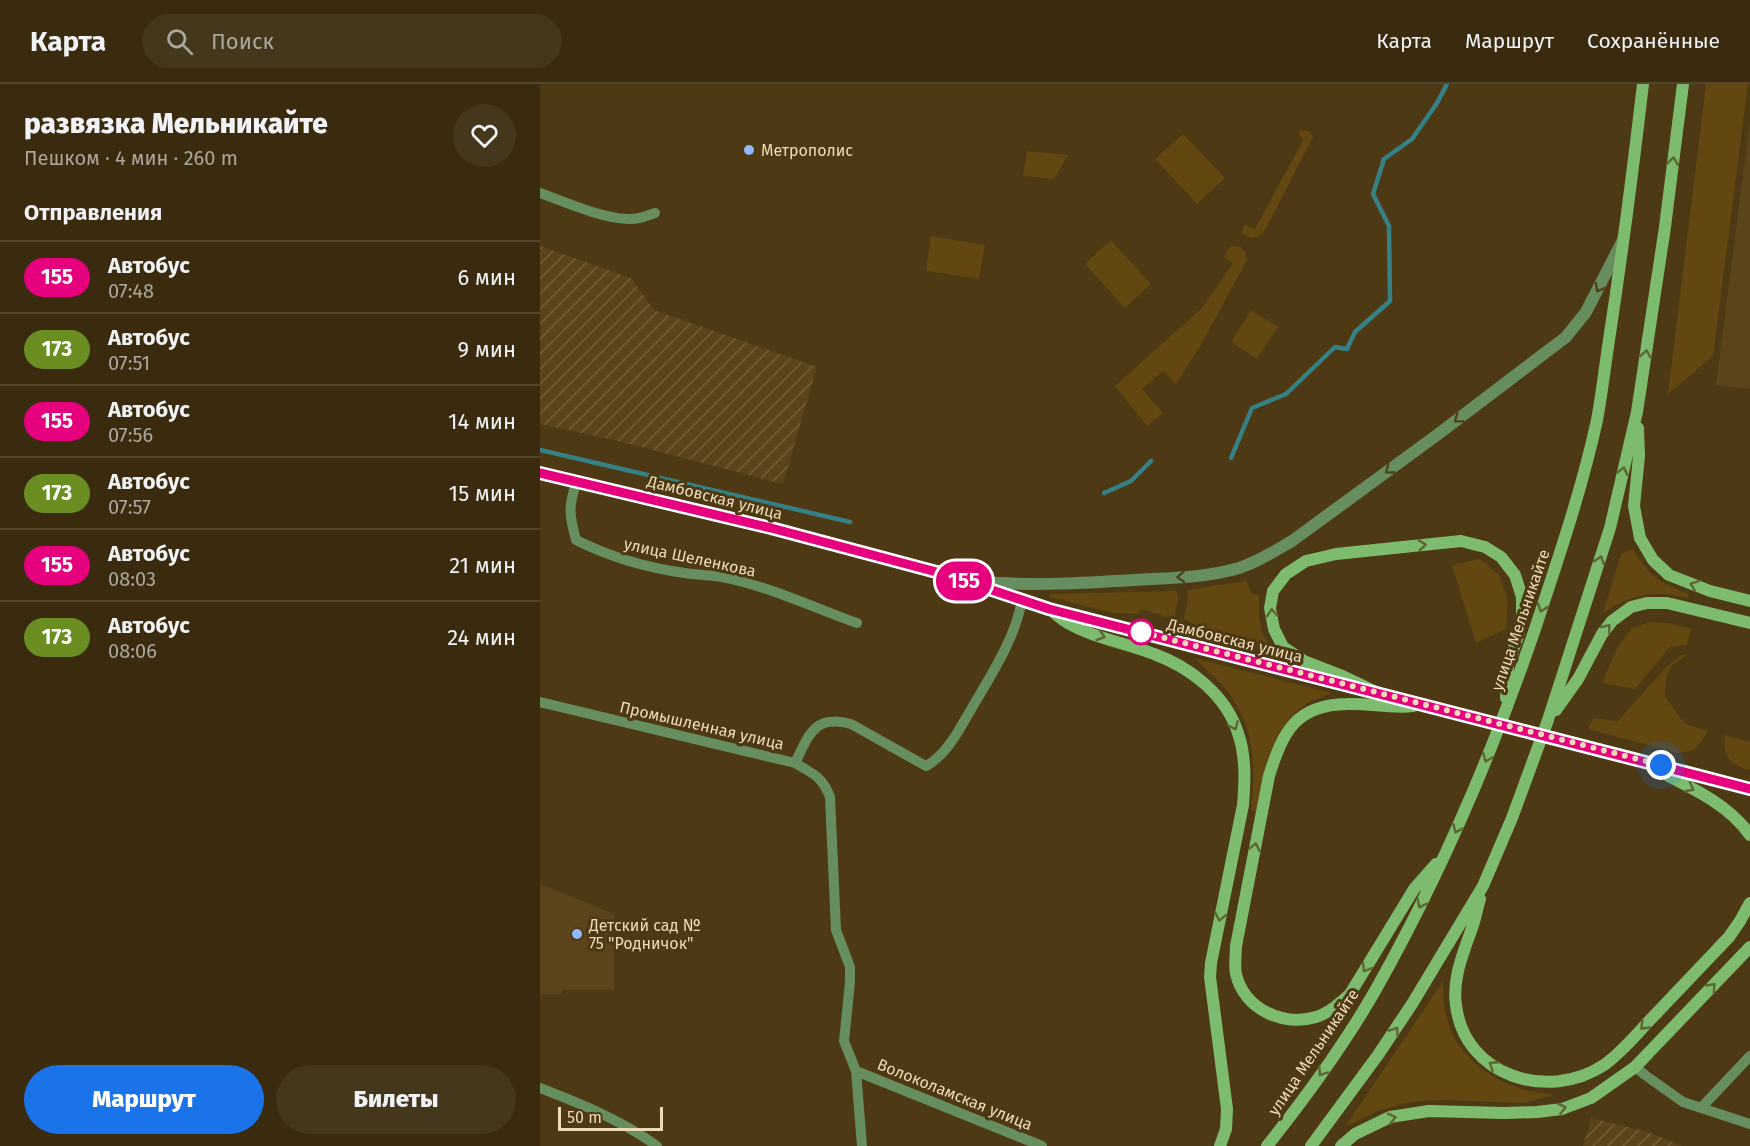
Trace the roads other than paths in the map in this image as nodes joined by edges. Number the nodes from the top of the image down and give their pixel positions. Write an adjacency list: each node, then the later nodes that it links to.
1 (1643, 84): 5 (main road, улица Мельникайте)
2 (1683, 84): 6 (main road, one-way to 2)
3 (540, 193): 4 (street)
4 (655, 213)
5 (1625, 236): 9 (street, one-way to 9); 18 (main road, улица Мельникайте, one-way to 18)
6 (1637, 412): 11 (main road, one-way to 6); 19 (main road, one-way to 6)
7 (540, 473): 8 (street, Дамбовская улица)
8 (577, 480): 9 (street, Дамбовская улица); 13 (street, улица Шеленкова)
9 (961, 579): 10 (street, Дамбовская улица)
10 (1022, 600): 12 (street, Дамбовская улица); 21 (street, Промышленная улица)
11 (1750, 601)
12 (1049, 609): 15 (street, Дамбовская улица); 39 (main road, one-way to 39)
13 (857, 623)
14 (1750, 623): 19 (main road, one-way to 14)
15 (1378, 693): 17 (main road, Дамбовская улица); 18 (main road, one-way to 18)
16 (540, 702): 21 (street, Промышленная улица)
17 (1425, 705): 20 (main road, Дамбовская улица); 26 (main road, one-way to 17)
18 (1505, 712): 26 (main road, улица Мельникайте, one-way to 26)
19 (1548, 720): 27 (main road)
20 (1639, 760): 23 (main road, Дамбовская улица); 25 (main road, one-way to 25)
21 (795, 763): 32 (street)
22 (1750, 782): 23 (main road)
23 (1730, 783): 24 (main road, Дамбовская улица)
24 (1750, 789)
25 (1750, 835)
26 (1447, 852): 40 (main road, улица Мельникайте, one-way to 40)
27 (1483, 886): 28 (main road, one-way to 27); 41 (main road, one-way to 27)
28 (1750, 903)
29 (1750, 947): 31 (main road, one-way to 29)
30 (1750, 1056): 34 (street)
31 (1635, 1067): 34 (street); 42 (main road, one-way to 31)
32 (856, 1071): 37 (street); 38 (street, Волоколамская улица)
33 (540, 1088): 36 (street)
34 (1701, 1108): 35 (street)
35 (1750, 1124)
36 (657, 1146)
37 (862, 1146)
38 (1042, 1146)
39 (1220, 1146)
40 (1267, 1146)
41 (1311, 1146)
42 (1341, 1146)

